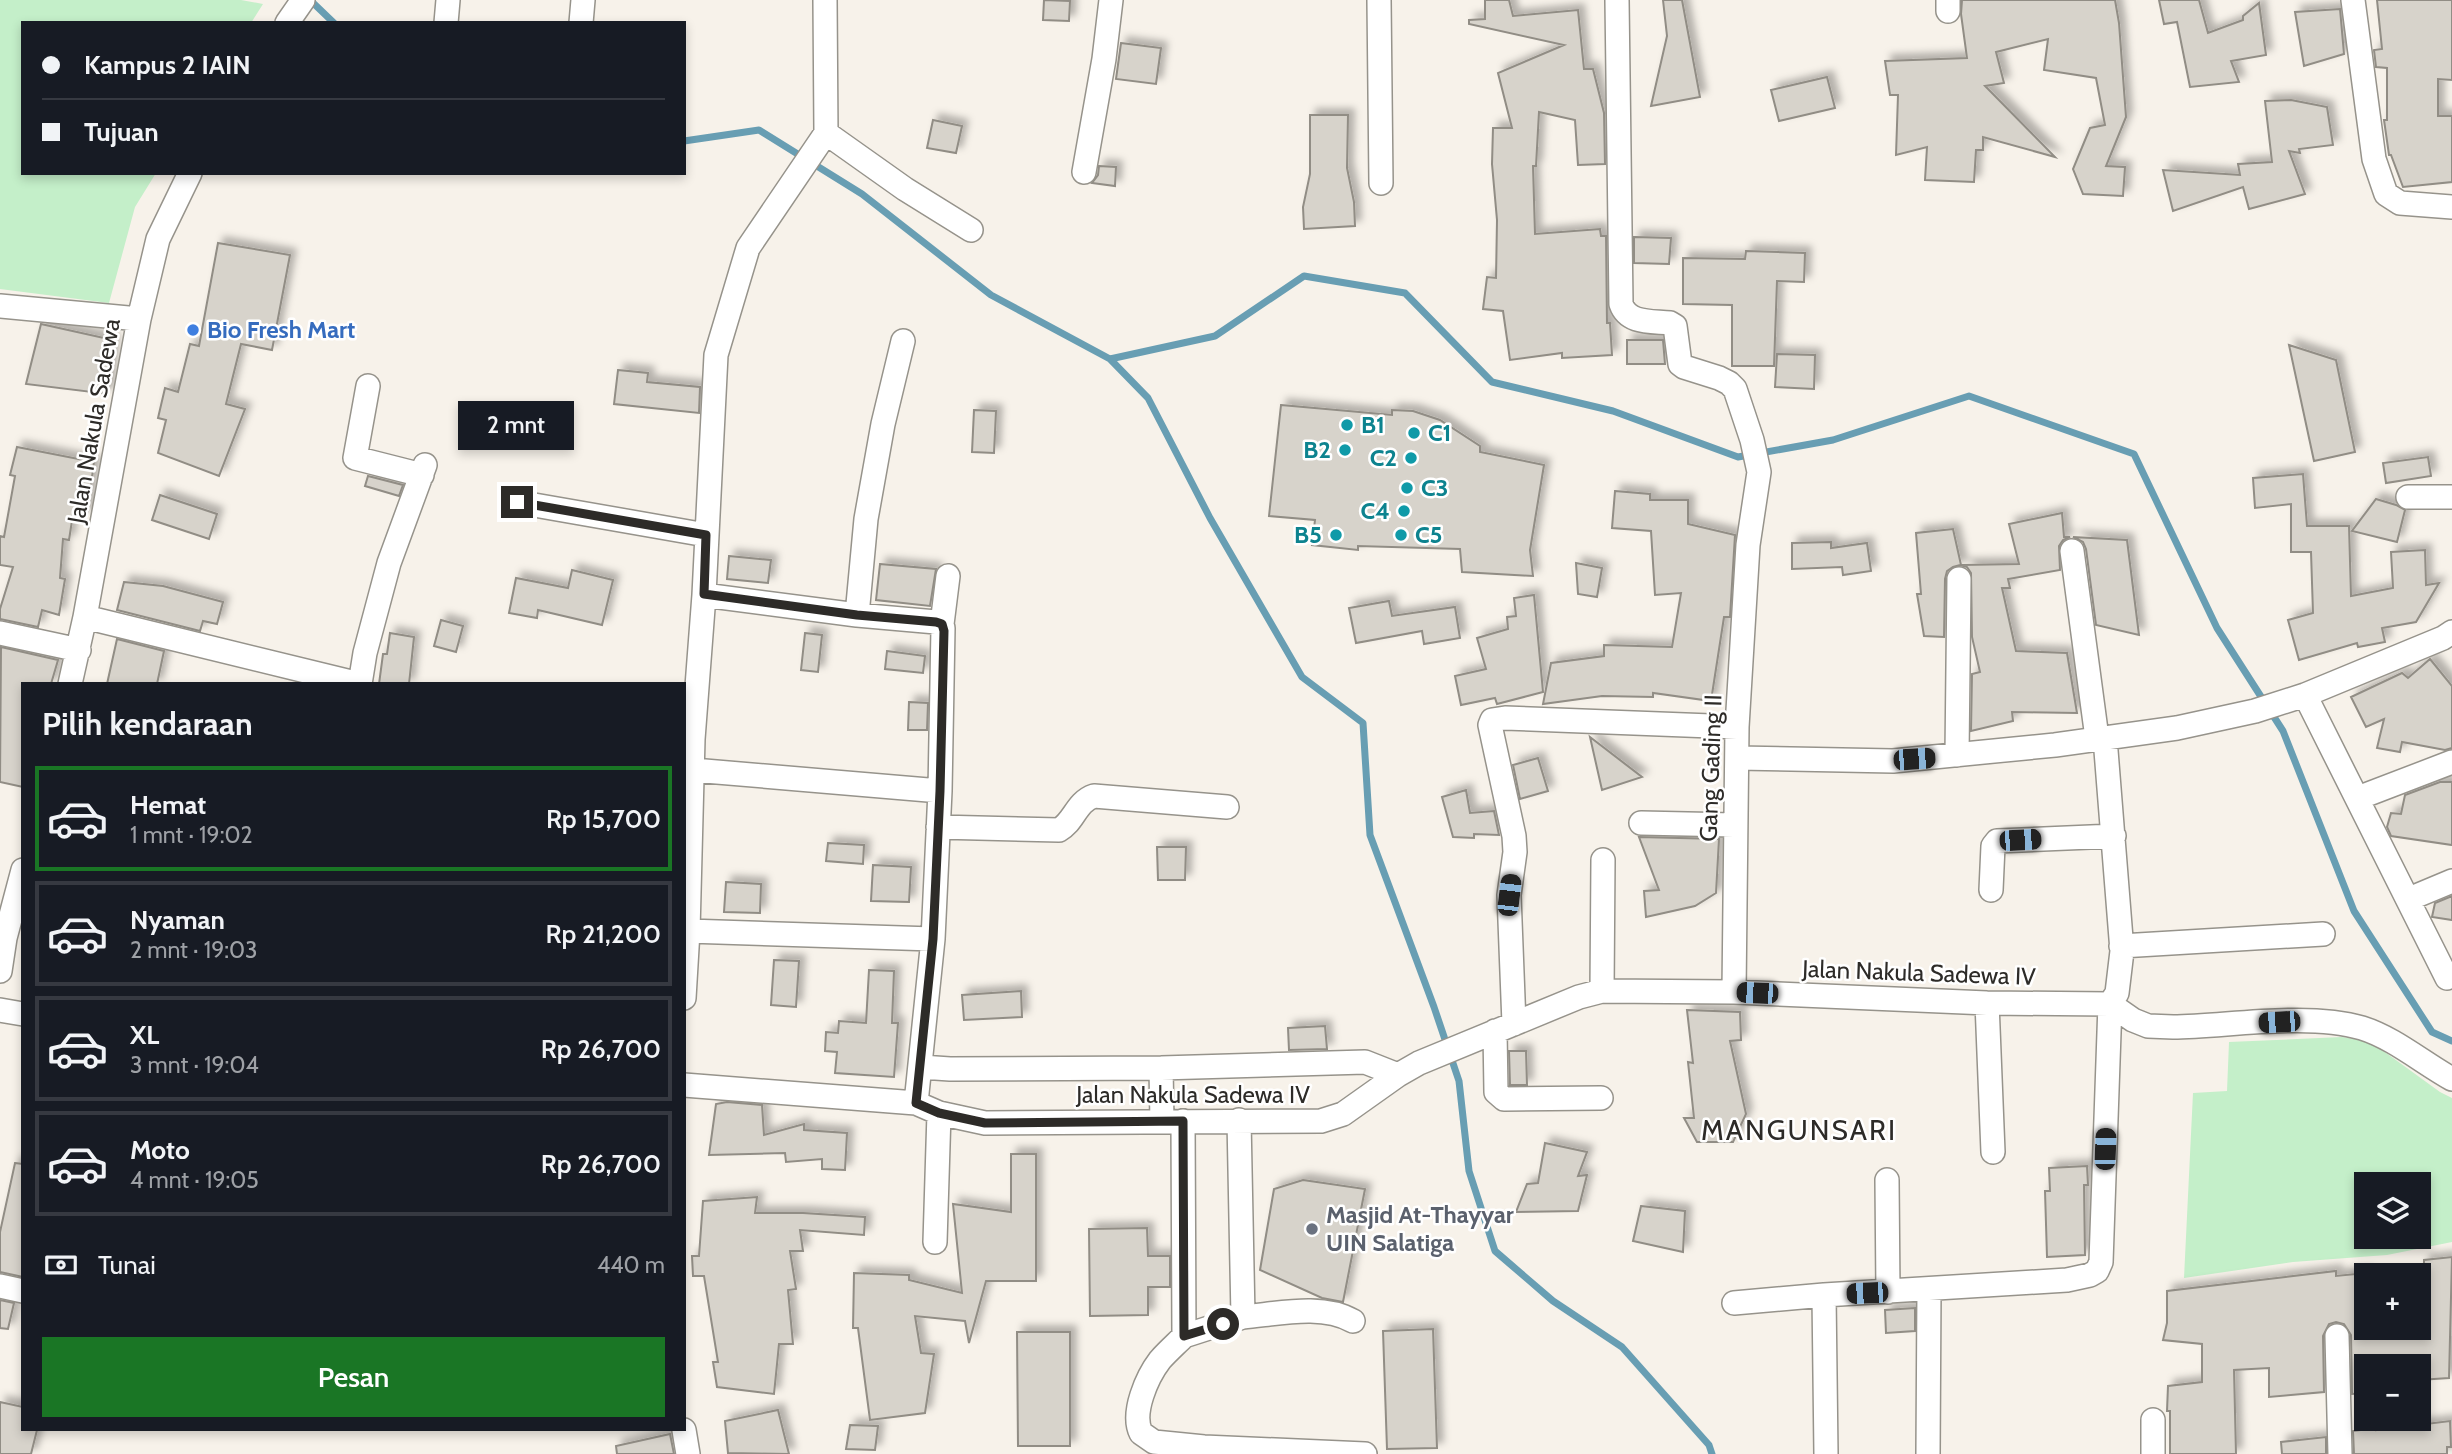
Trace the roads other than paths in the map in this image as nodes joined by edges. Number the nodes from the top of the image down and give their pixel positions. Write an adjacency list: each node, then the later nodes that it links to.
1 (448, 0): 8 (street)
2 (583, 0): 9 (street)
3 (825, 0): 10 (street)
4 (1111, 0): 11 (street)
5 (1379, 0): 13 (street)
6 (1617, 0): 38 (street, Gang Gading II)
7 (2353, 0): 14 (street)
8 (446, 21)
9 (581, 21)
10 (822, 139): 15 (street); 23 (street)
11 (1084, 172)
12 (189, 175): 17 (street, Jalan Nakula Sadewa)
13 (1381, 183)
14 (2452, 207)
15 (971, 230)
16 (0, 306): 17 (street)
17 (139, 319): 29 (street, Jalan Nakula Sadewa)
18 (903, 341): 28 (street)
19 (368, 386): 36 (street)
20 (2408, 497): 21 (street)
21 (2452, 497)
22 (517, 502): 23 (street)
23 (706, 535): 27 (street)
24 (2072, 551): 39 (street)
25 (947, 576): 30 (street)
26 (1959, 579): 41 (street)
27 (704, 594): 28 (street); 40 (street)
28 (857, 615): 30 (street)
29 (85, 617): 33 (street, Jalan Nakula Sadewa); 35 (street)
30 (942, 624): 45 (street)
31 (2452, 632): 37 (street)
32 (0, 633): 33 (street)
33 (79, 650): 34 (street, Jalan Nakula Sadewa)
34 (71, 682)
35 (351, 682)
36 (359, 682)
37 (2296, 697): 39 (street); 46 (street)
38 (1737, 727): 42 (street, Gang Gading II); 71 (street)
39 (2101, 738): 41 (street); 51 (street)
40 (689, 739): 44 (street)
41 (1957, 755): 42 (street)
42 (1737, 758): 49 (street, Gang Gading II)
43 (2452, 762): 46 (street)
44 (693, 770): 45 (street); 57 (street)
45 (940, 791): 50 (street)
46 (2358, 798): 56 (street)
47 (1227, 807): 50 (street)
48 (1641, 823): 49 (street)
49 (1734, 825): 66 (street, Gang Gading II)
50 (938, 827): 60 (street)
51 (2114, 836): 55 (street); 61 (street)
52 (1603, 860): 65 (street)
53 (21, 877): 59 (street)
54 (2452, 881): 56 (street)
55 (1991, 890)
56 (2409, 899): 64 (street)
57 (688, 931): 60 (street); 62 (street)
58 (2323, 934): 61 (street)
59 (3, 938): 63 (street)
60 (933, 939): 72 (street)
61 (2122, 946): 68 (street)
62 (686, 964)
63 (0, 971)
64 (2447, 978)
65 (1602, 991): 66 (street, Jalan Nakula Sadewa IV); 71 (street, Jalan Nakula Sadewa IV)
66 (1734, 992): 67 (street, Jalan Nakula Sadewa IV)
67 (1987, 1003): 68 (street, Jalan Nakula Sadewa IV); 82 (street)
68 (2110, 1004): 75 (street); 86 (street)
69 (0, 1010): 70 (street)
70 (21, 1013)
71 (1504, 1028): 74 (street, Jalan Nakula Sadewa IV); 77 (street)
72 (920, 1067): 73 (street); 78 (street)
73 (1161, 1068): 74 (street); 81 (street)
74 (1398, 1074): 80 (street, Jalan Nakula Sadewa IV)
75 (2452, 1079)
76 (686, 1085): 78 (street, Jalan Nakula Sadewa IV)
77 (1601, 1098)
78 (916, 1103): 79 (street, Jalan Nakula Sadewa IV)
79 (939, 1113): 81 (street, Jalan Nakula Sadewa IV); 84 (street)
80 (1239, 1120): 81 (street, Jalan Nakula Sadewa IV); 91 (street)
81 (1172, 1122): 93 (street)
82 (1993, 1152)
83 (1887, 1180): 88 (street)
84 (935, 1242)
85 (0, 1286): 87 (street)
86 (1929, 1289): 88 (street); 100 (street)
87 (21, 1291)
88 (1888, 1292): 89 (street)
89 (1824, 1294): 90 (street); 99 (street)
90 (1734, 1303)
91 (1243, 1317): 92 (street); 93 (street)
92 (1353, 1321)
93 (1184, 1336): 98 (street)
94 (2337, 1336): 102 (street)
95 (2153, 1420): 101 (street)
96 (684, 1431): 97 (street)
97 (688, 1454)
98 (1365, 1454)
99 (1826, 1454)
100 (1928, 1454)
101 (2152, 1454)
102 (2340, 1454)

